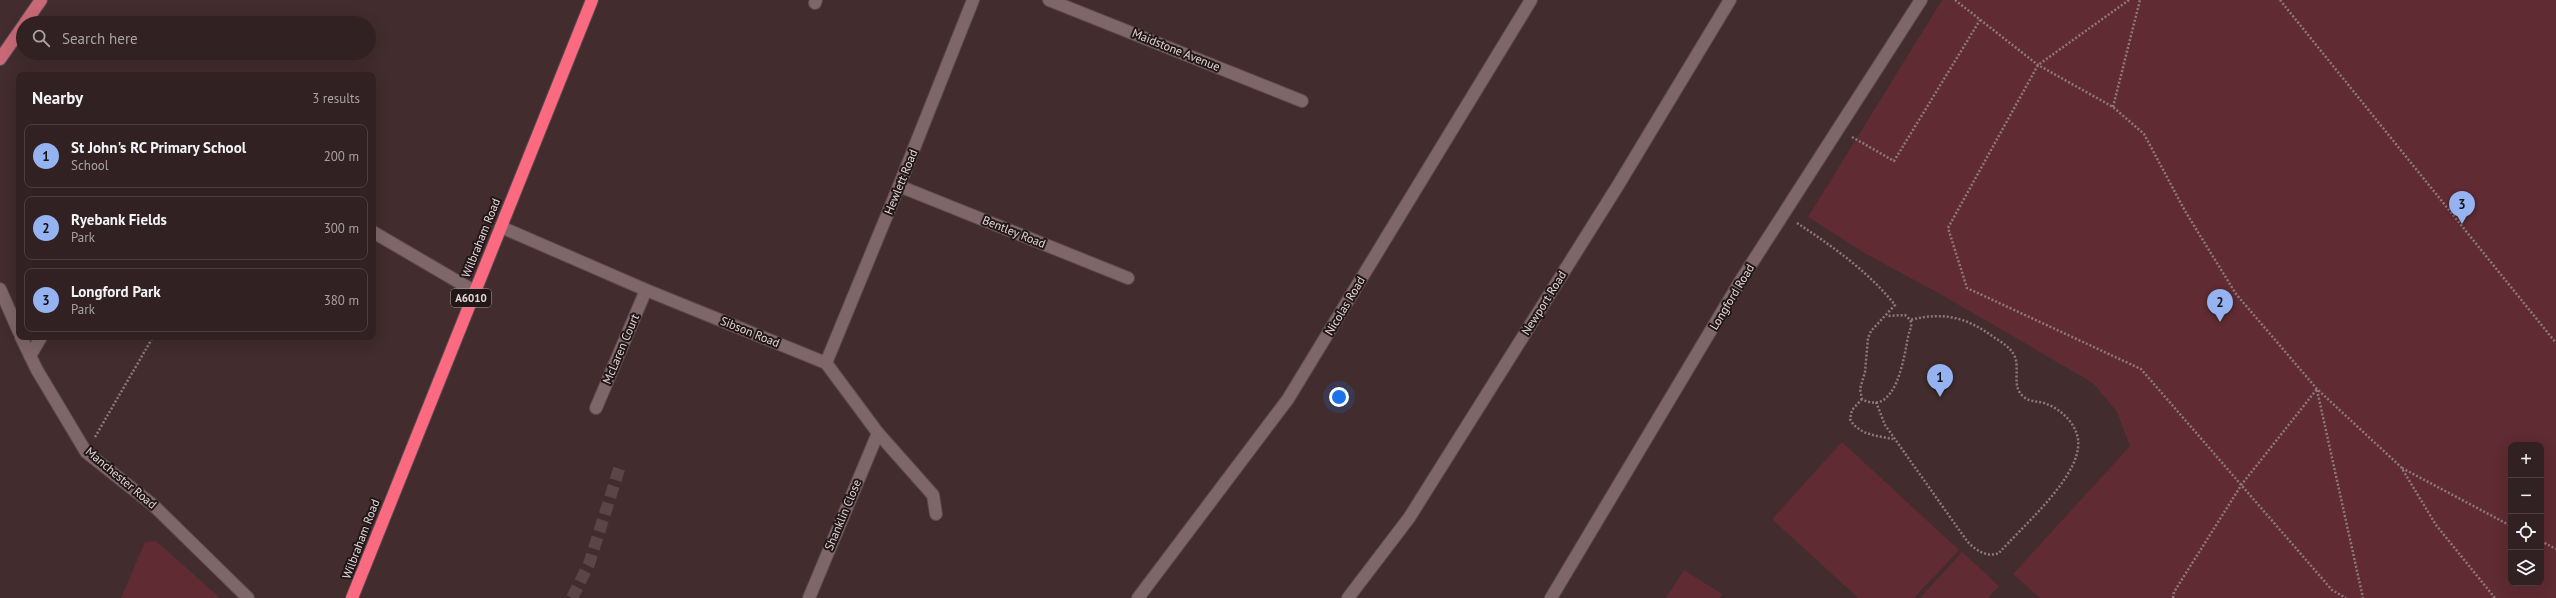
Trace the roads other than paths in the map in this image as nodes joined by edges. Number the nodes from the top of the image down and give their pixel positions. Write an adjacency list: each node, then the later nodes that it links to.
1 (41, 0): 8 (main road)
2 (592, 0): 13 (highway, Wilbraham Road / A6010)
3 (973, 0): 12 (street, Hewlett Road)
4 (1049, 0): 11 (street, Maidstone Avenue)
5 (1531, 0): 30 (street, Nicolas Road)
6 (1730, 0): 31 (street, Newport Road)
7 (1921, 0): 32 (street, Longford Road)
8 (30, 16)
9 (16, 36): 10 (main road)
10 (0, 59)
11 (1302, 101)
12 (899, 186): 15 (street, Bentley Road); 23 (street, Hewlett Road)
13 (501, 227): 17 (street, Sibson Road); 18 (highway, Wilbraham Road / A6010)
14 (376, 234): 18 (street)
15 (1128, 278)
16 (0, 289): 19 (street)
17 (646, 290): 23 (street, Sibson Road); 24 (street, McLaren Court)
18 (474, 291): 28 (highway, Wilbraham Road / A6010)
19 (16, 325)
20 (22, 340): 22 (street, Manchester Road)
21 (39, 340): 22 (street)
22 (30, 356): 27 (street, Manchester Road)
23 (826, 363): 25 (street)
24 (596, 408)
25 (878, 433): 26 (street); 29 (street, Shanklin Close)
26 (936, 514)
27 (248, 598)
28 (352, 598)
29 (809, 598)
30 (1138, 598)
31 (1348, 598)
32 (1551, 598)

